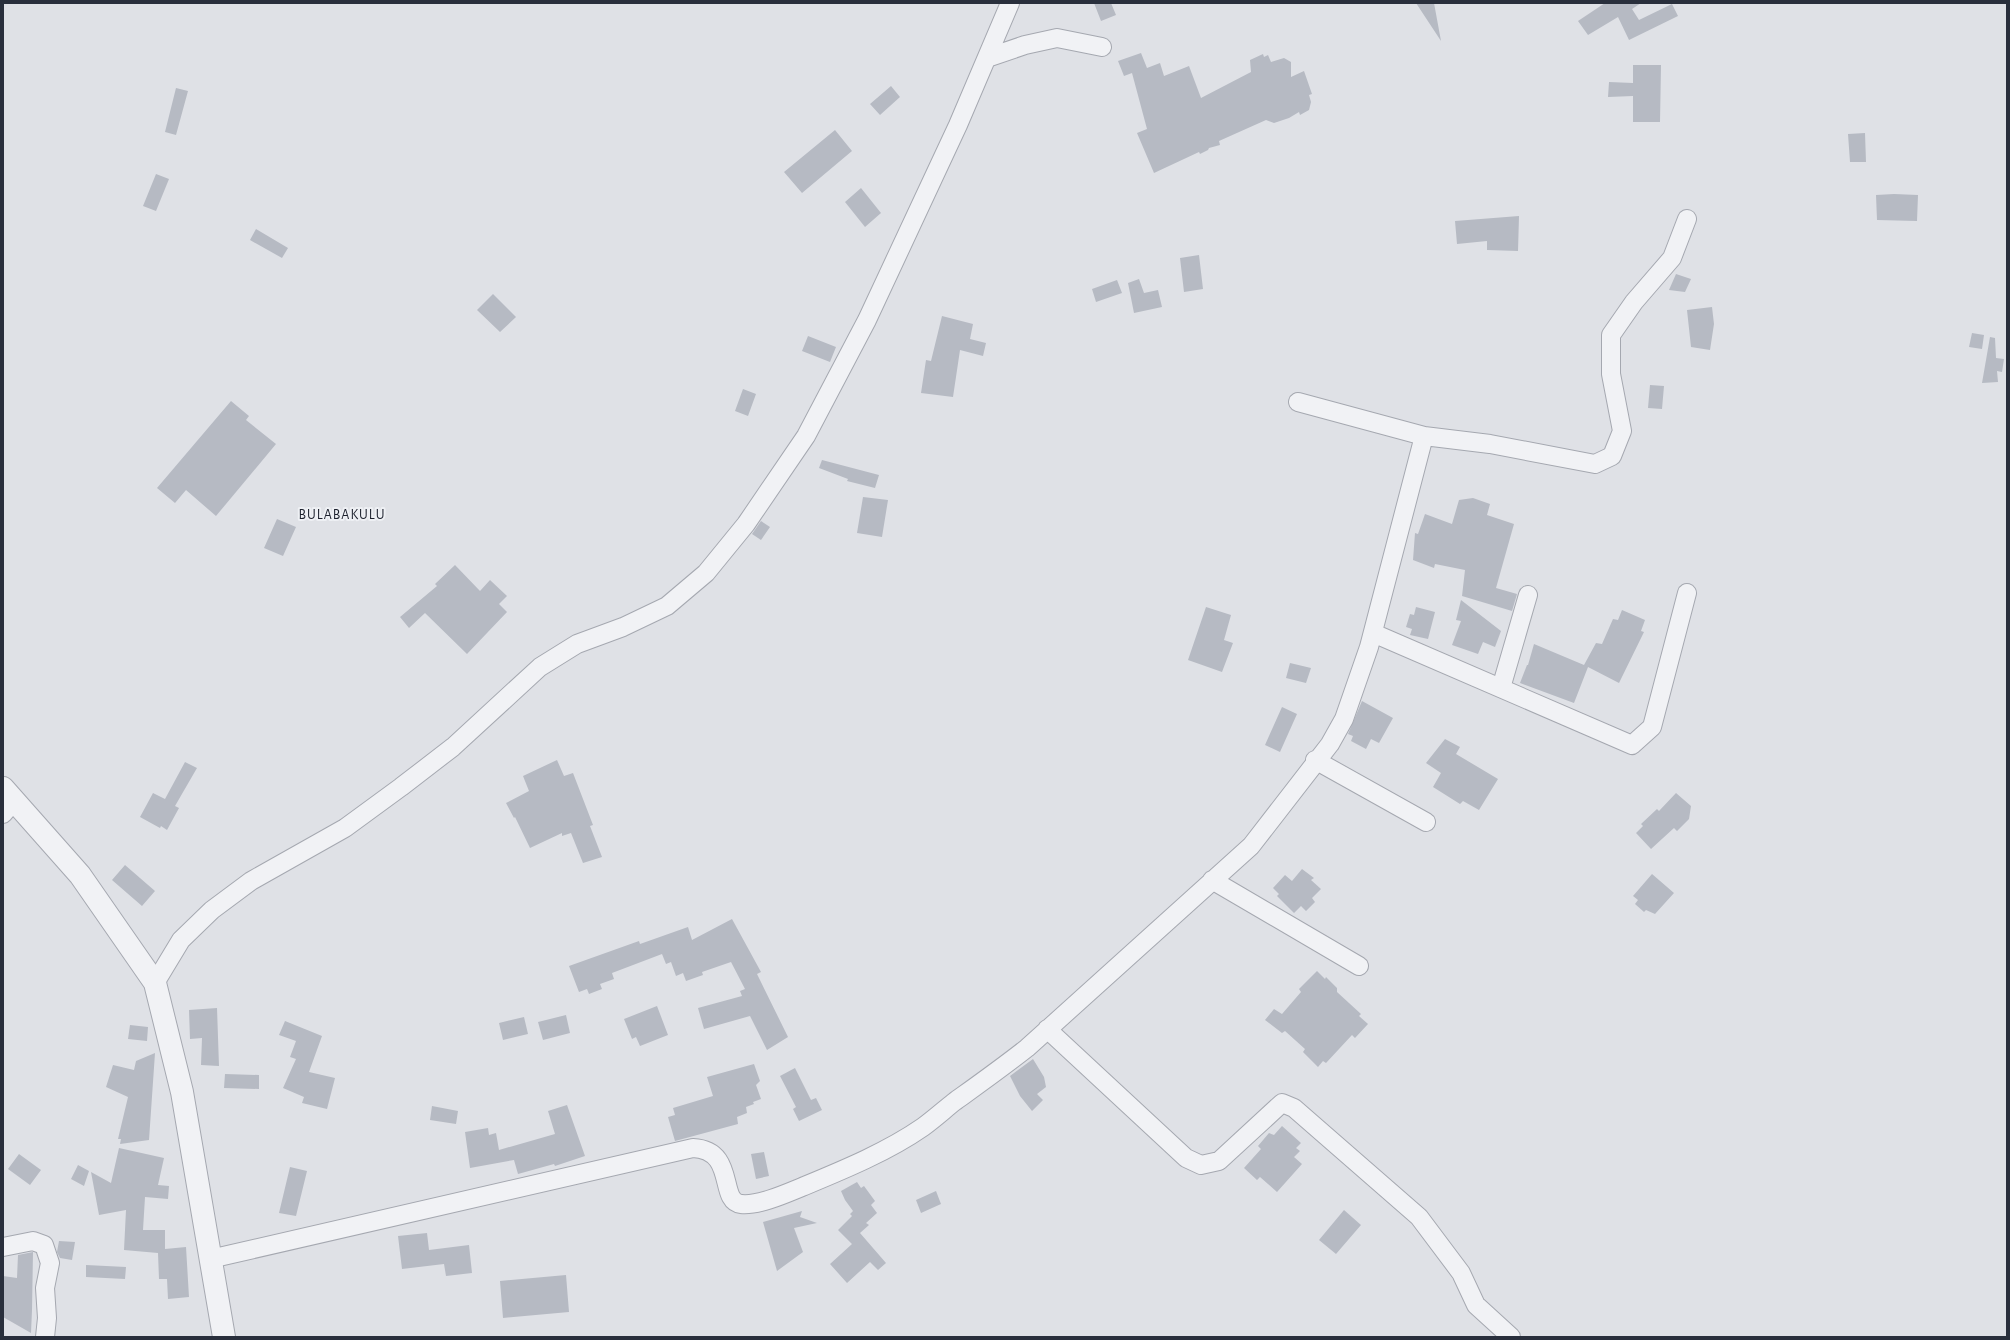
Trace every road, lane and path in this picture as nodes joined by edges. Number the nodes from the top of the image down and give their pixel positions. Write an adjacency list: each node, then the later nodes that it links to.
1 (1010, 3): 3 (street)
2 (1102, 47): 3 (street)
3 (987, 58): 16 (street)
4 (1687, 219): 6 (street)
5 (1298, 402): 6 (street)
6 (1424, 436): 9 (street)
7 (1687, 593): 10 (street)
8 (1528, 595): 10 (street)
9 (1373, 632): 10 (street); 11 (street)
10 (1501, 688)
11 (1315, 760): 13 (street); 14 (street)
12 (7, 801): 16 (street)
13 (1426, 822)
14 (1212, 880): 15 (street); 17 (street)
15 (1359, 966)
16 (155, 983): 19 (street)
17 (1047, 1028): 19 (street); 22 (street)
18 (3, 1248): 20 (street)
19 (210, 1258): 21 (street)
20 (45, 1337)
21 (224, 1337)
22 (1511, 1337)

